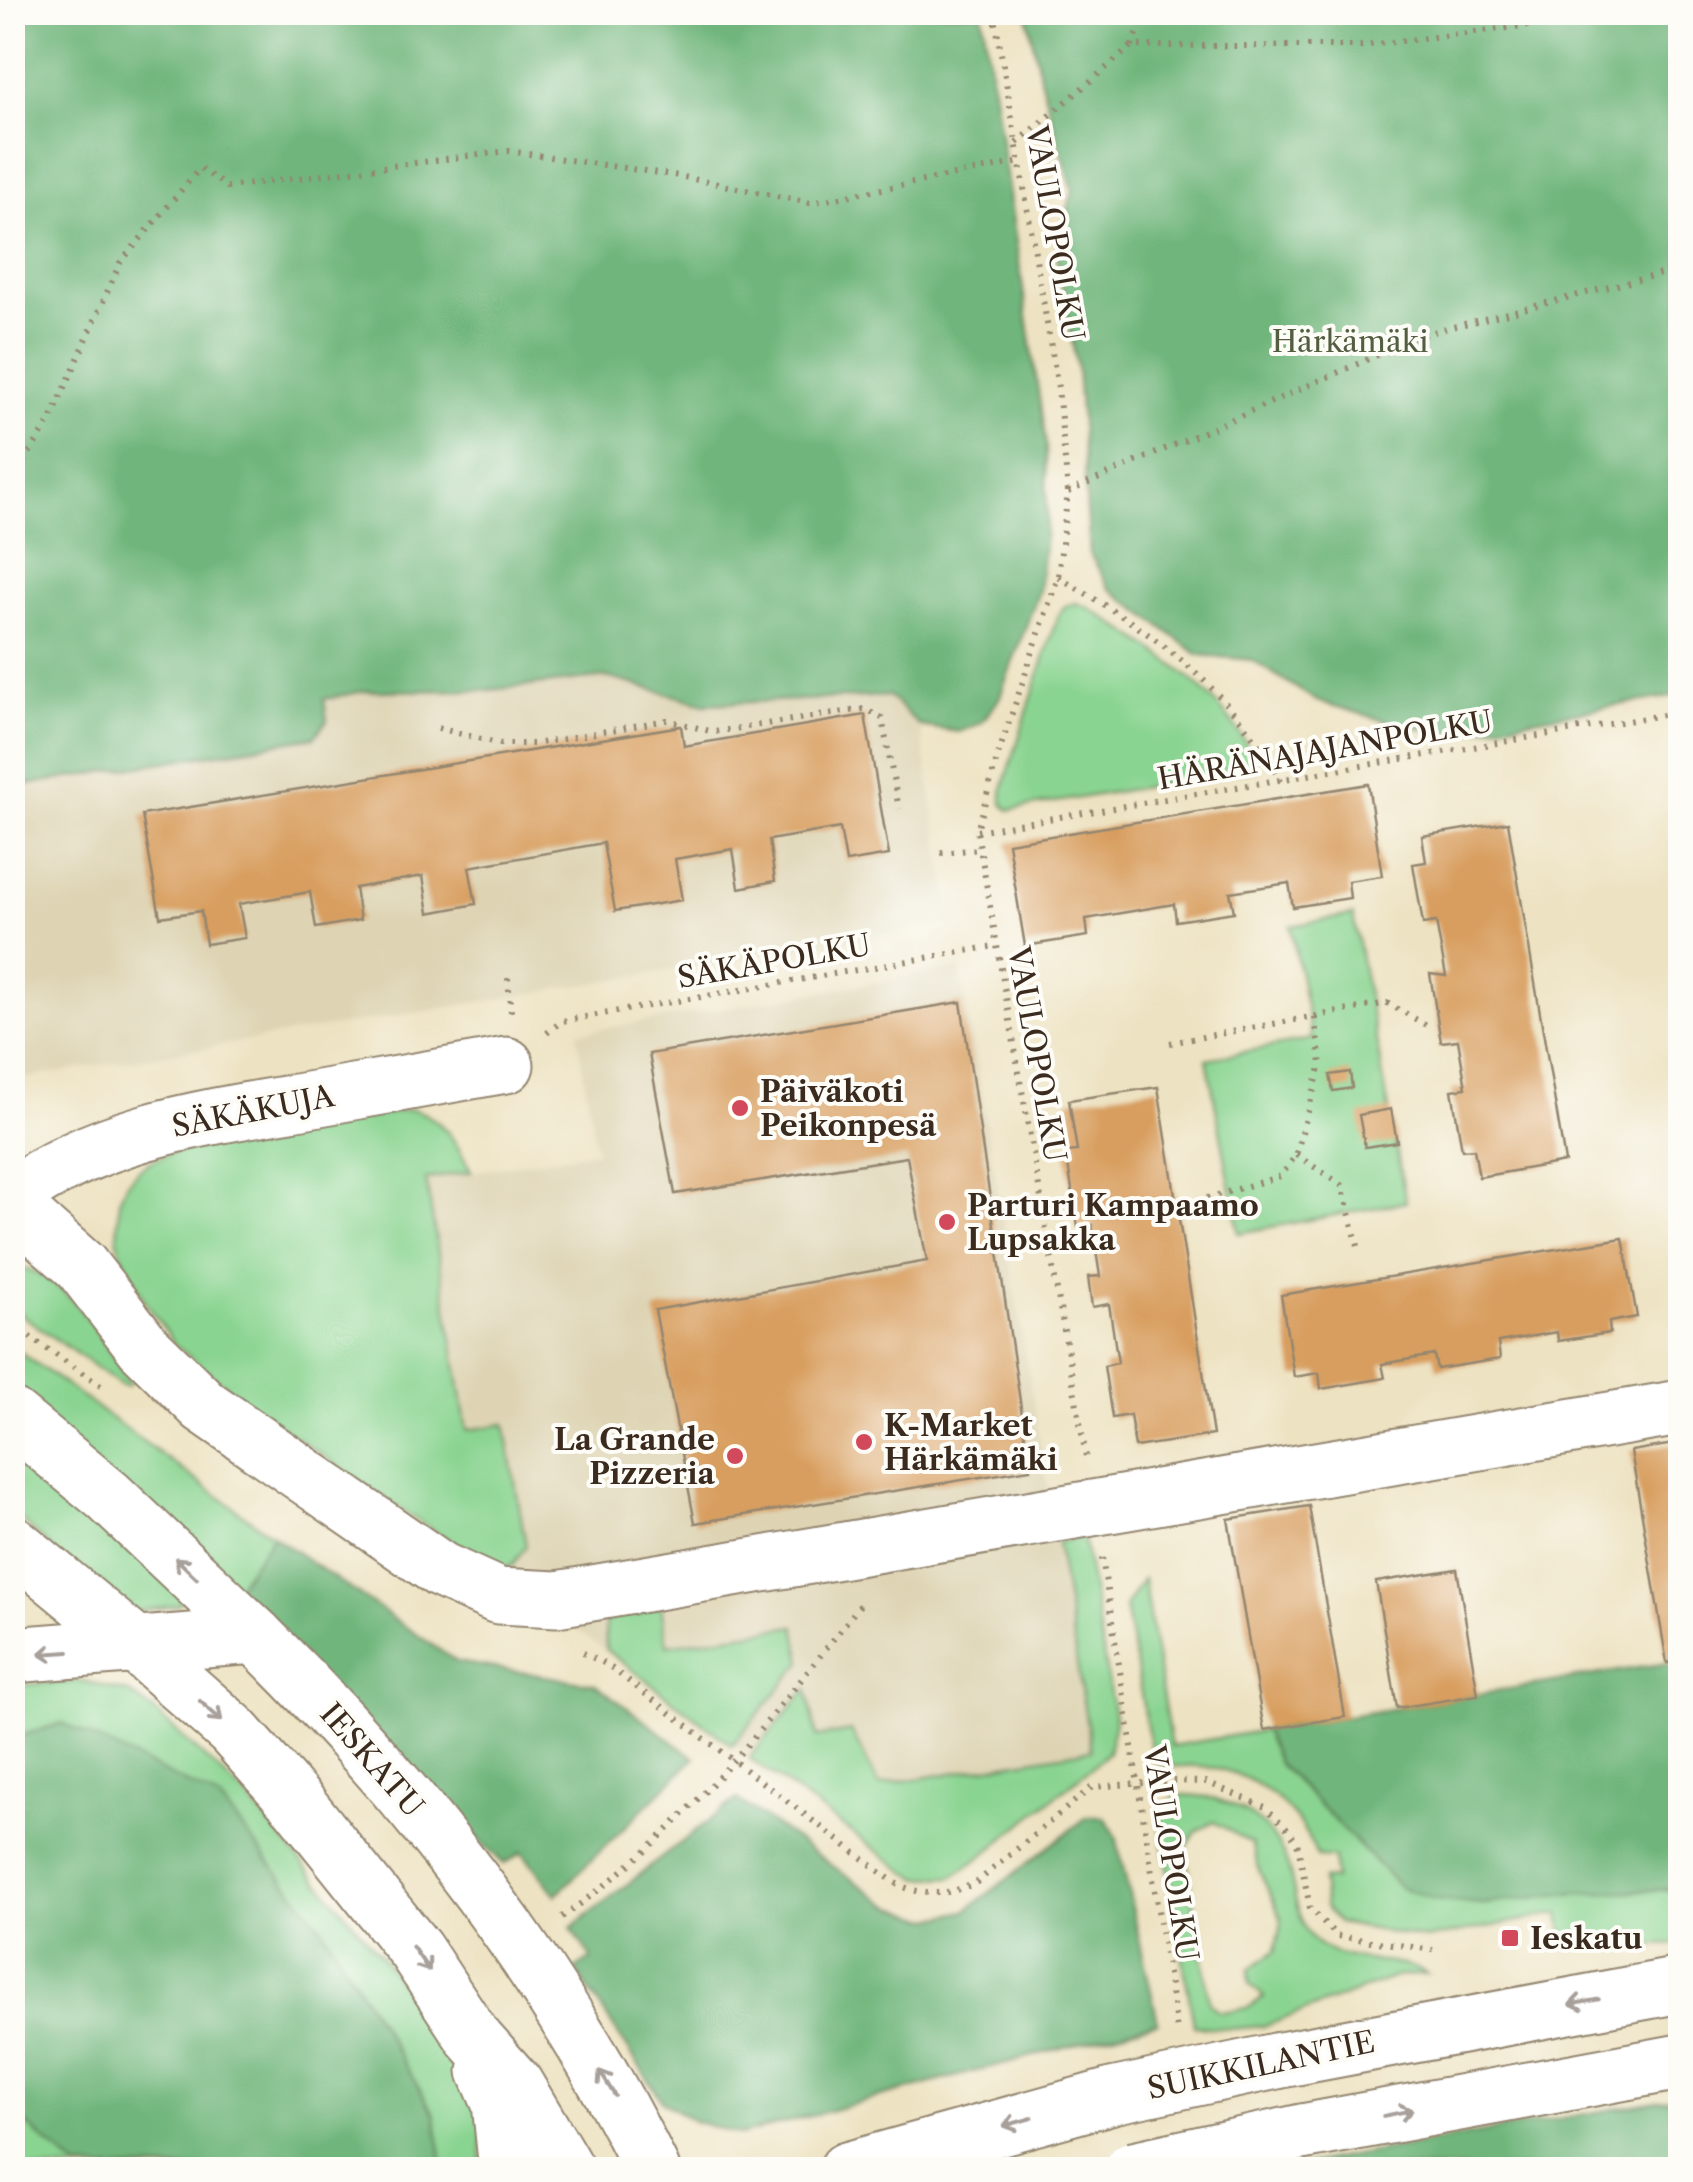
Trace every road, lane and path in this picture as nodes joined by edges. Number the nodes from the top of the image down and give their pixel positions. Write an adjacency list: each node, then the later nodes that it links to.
1 (994, 12): 5 (path, VAULOPOLKU)
2 (1146, 12): 4 (path)
3 (1637, 12): 4 (path)
4 (1132, 46): 5 (path)
5 (1017, 143): 6 (path, VAULOPOLKU)
6 (1021, 162): 8 (path); 9 (path, VAULOPOLKU)
7 (1680, 269): 9 (path)
8 (12, 479)
9 (1068, 492): 10 (path, VAULOPOLKU)
10 (1058, 577): 13 (path); 15 (path, VAULOPOLKU)
11 (1680, 712): 13 (path, HÄRÄNAJAJANPOLKU)
12 (438, 728): 14 (path)
13 (1280, 781): 15 (path, HÄRÄNAJAJANPOLKU)
14 (900, 810)
15 (977, 831): 16 (path, VAULOPOLKU)
16 (980, 848): 17 (path); 18 (path, VAULOPOLKU)
17 (941, 853)
18 (995, 946): 21 (path, SÄKÄPOLKU); 32 (path, VAULOPOLKU)
19 (508, 978): 24 (path)
20 (1315, 1017): 22 (path); 23 (path); 25 (path)
21 (562, 1021)
22 (1428, 1026)
23 (1170, 1043)
24 (509, 1047): 26 (main road, SÄKÄKUJA)
25 (1296, 1155): 27 (path); 29 (path)
26 (12, 1196)
27 (1197, 1201)
28 (12, 1204): 32 (main road)
29 (1358, 1246)
30 (1680, 1408): 32 (main road)
31 (12, 1417): 35 (main road, IESKATU, one-way to 31)
32 (1094, 1508): 38 (path, VAULOPOLKU)
33 (12, 1543): 36 (main road)
34 (860, 1604): 39 (path)
35 (256, 1636): 36 (main road); 48 (main road, IESKATU, one-way to 35)
36 (138, 1647): 37 (main road, one-way to 37); 43 (main road, one-way to 43)
37 (12, 1656)
38 (1137, 1785): 40 (path); 42 (path, VAULOPOLKU)
39 (557, 1921)
40 (1433, 1950)
41 (1680, 1985): 49 (main road, SUIKKILANTIE, one-way to 49, bridge)
42 (1178, 2035)
43 (472, 2036): 46 (main road); 47 (main road)
44 (1680, 2062): 45 (main road, one-way to 44, bridge)
45 (1132, 2169)
46 (507, 2170)
47 (566, 2170)
48 (652, 2170)
49 (847, 2170)

